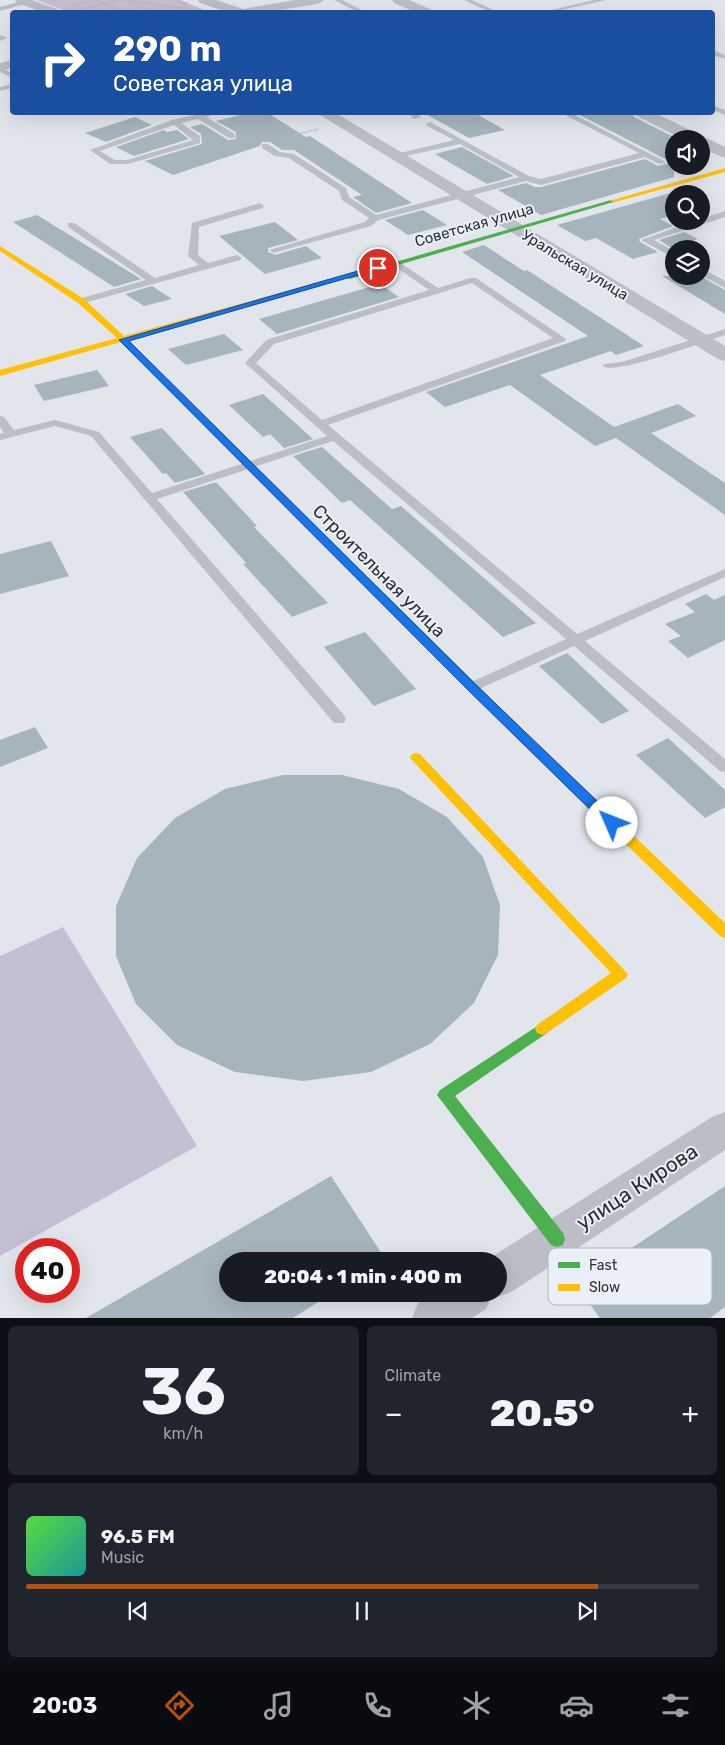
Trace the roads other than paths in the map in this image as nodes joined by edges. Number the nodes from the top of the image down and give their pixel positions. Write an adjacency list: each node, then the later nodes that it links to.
1 (204, 0): 10 (street)
2 (318, 0): 11 (street)
3 (337, 0): 12 (lane)
4 (398, 0): 13 (street)
5 (467, 0): 14 (lane)
6 (603, 0): 15 (lane)
7 (24, 1): 8 (lane); 9 (street)
8 (0, 8)
9 (47, 10)
10 (232, 10)
11 (260, 10)
12 (356, 10)
13 (420, 10)
14 (490, 10)
15 (556, 10)
16 (206, 115): 21 (lane)
17 (211, 115): 24 (lane)
18 (327, 115): 30 (street, Уральская улица)
19 (568, 115): 29 (lane)
20 (646, 115): 23 (street)
21 (175, 122): 21 (lane)
22 (430, 124): 25 (lane)
23 (677, 130)
24 (232, 136)
25 (460, 141): 30 (lane); 33 (lane)
26 (265, 146): 37 (lane)
27 (710, 146): 28 (street)
28 (725, 153)
29 (646, 154): 31 (lane); 33 (lane)
30 (395, 157): 34 (street, Уральская улица)
31 (662, 162)
32 (725, 170): 39 (street, Советская улица)
33 (526, 178): 34 (lane)
34 (459, 196): 37 (lane); 39 (street, Уральская улица)
35 (260, 206): 45 (lane)
36 (725, 214): 42 (lane)
37 (375, 218): 41 (lane)
38 (71, 225): 47 (lane)
39 (514, 229): 44 (street, Советская улица); 53 (street, Уральская улица)
40 (0, 248): 50 (street, Строительная улица)
41 (274, 250)
42 (665, 250)
43 (237, 258): 45 (lane)
44 (396, 263): 49 (lane); 52 (street, Советская улица)
45 (206, 266): 47 (lane)
46 (710, 276): 48 (lane)
47 (154, 281): 50 (lane)
48 (725, 285)
49 (437, 290): 58 (lane); 58 (lane)
50 (81, 301): 52 (street, Строительная улица)
51 (725, 332): 53 (lane)
52 (123, 340): 56 (street, Советская улица); 61 (street, Строительная улица)
53 (701, 340): 54 (street, Уральская улица); 55 (lane)
54 (725, 355)
55 (608, 366)
56 (0, 373)
57 (0, 419): 59 (lane)
58 (321, 424): 60 (lane)
59 (6, 436): 62 (lane)
60 (335, 436): 61 (lane); 64 (lane)
61 (248, 465): 62 (lane); 65 (street, Строительная улица)
62 (149, 498): 66 (lane)
63 (724, 573): 64 (lane)
64 (576, 641): 65 (lane); 68 (lane)
65 (472, 688): 69 (street, Строительная улица)
66 (339, 719)
67 (416, 757): 71 (street)
68 (725, 767)
69 (725, 932)
70 (725, 1130): 71 (street, улица Кирова)
71 (558, 1239): 72 (street, улица Кирова)
72 (507, 1271)
73 (459, 1302): 74 (street)
74 (434, 1318)

